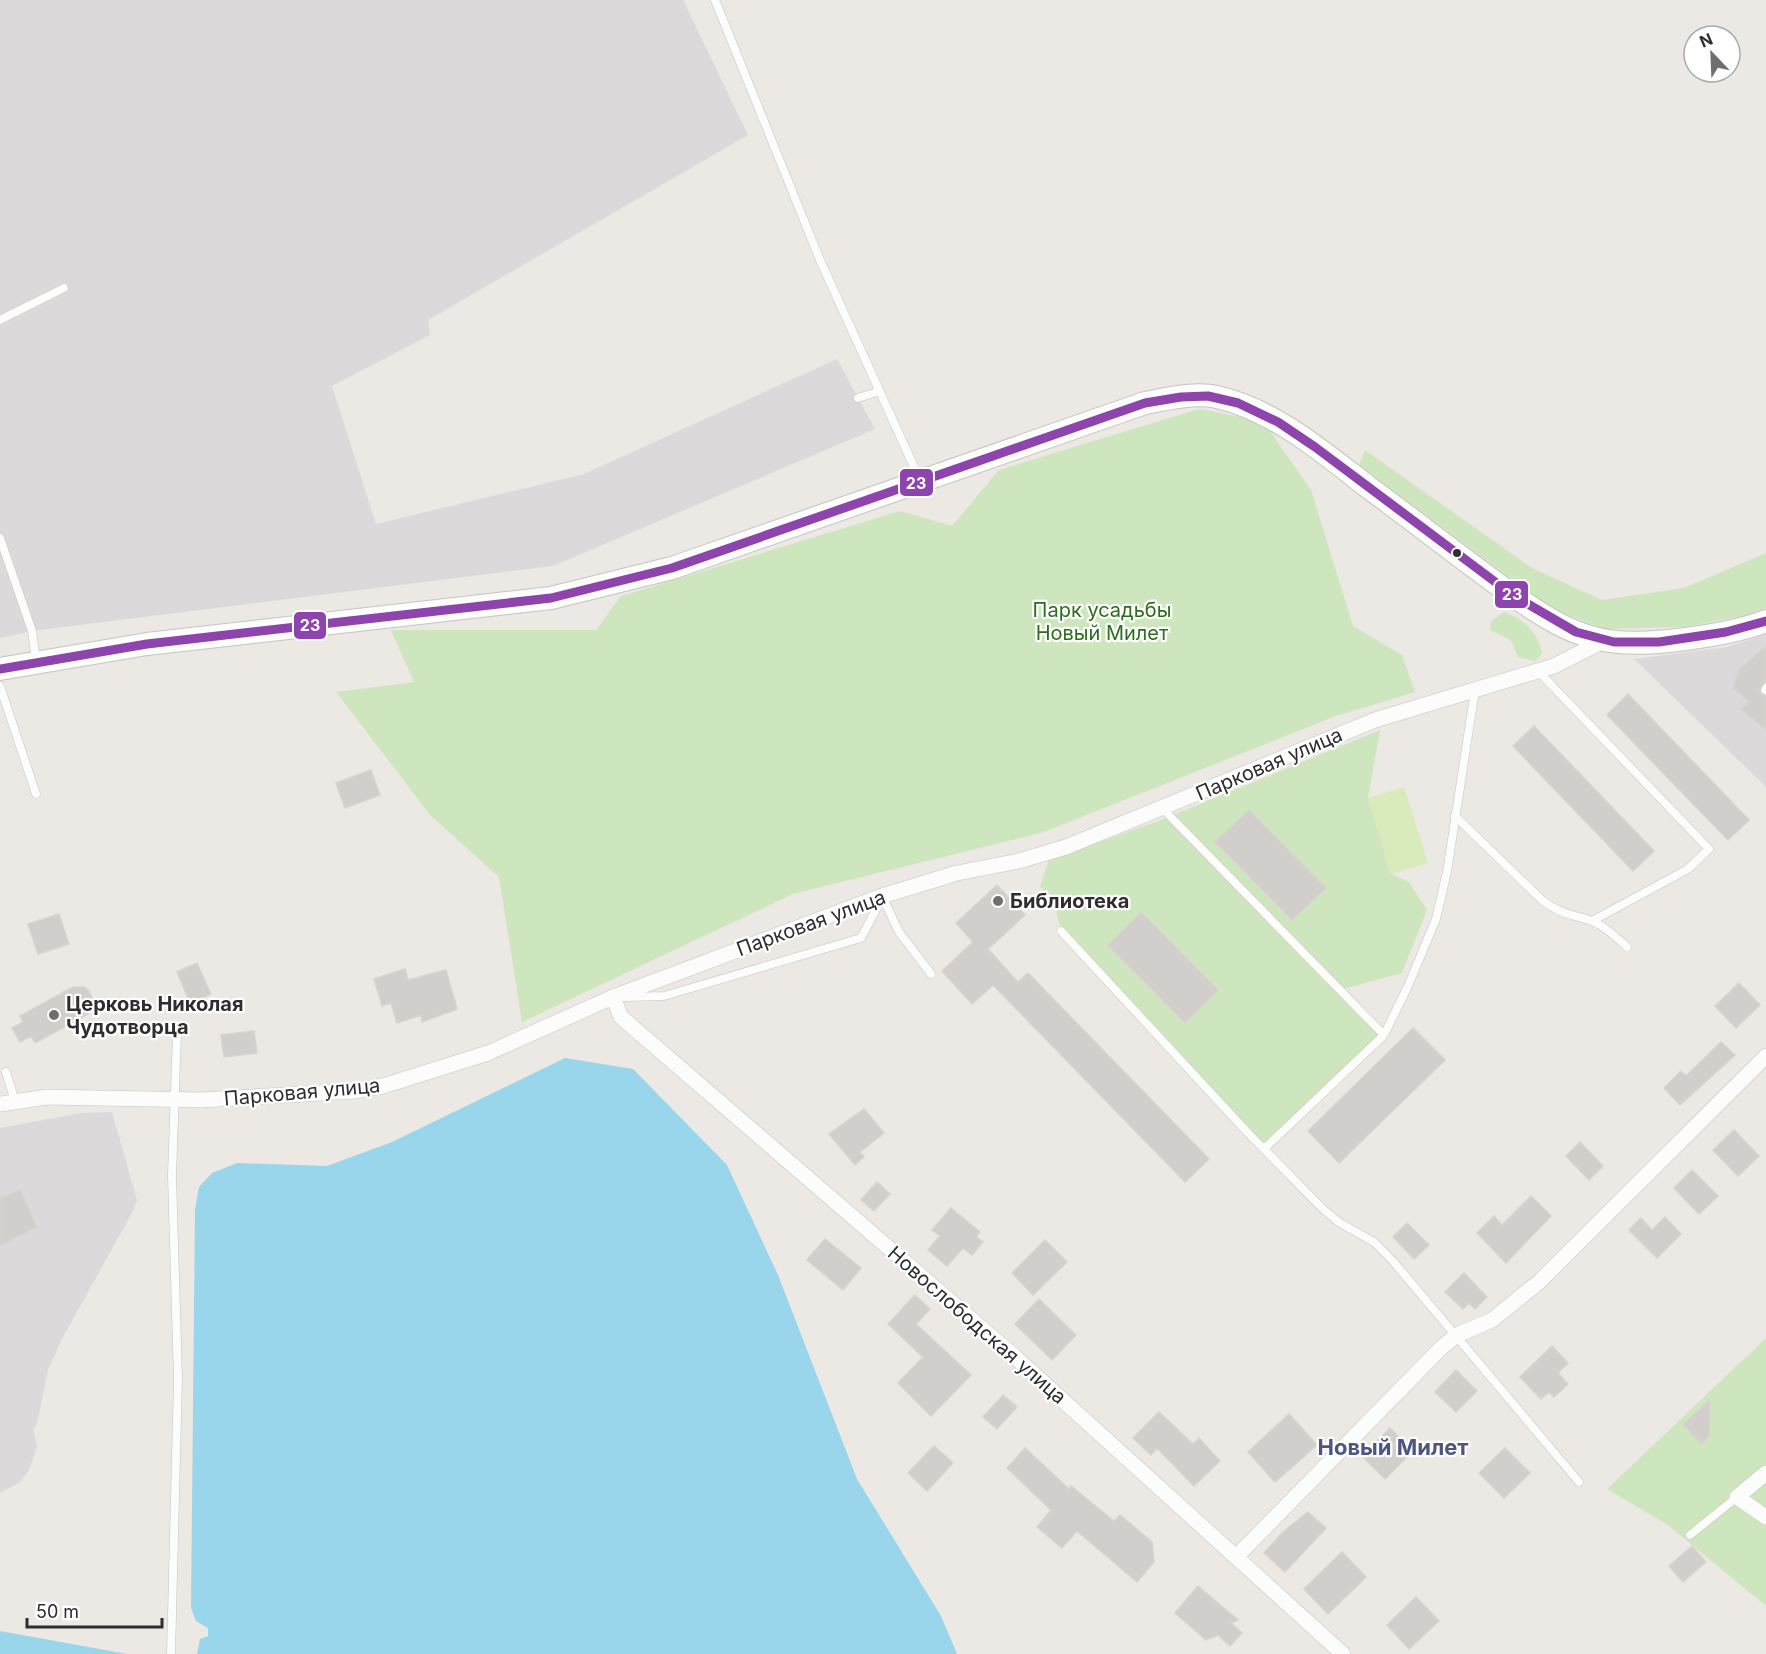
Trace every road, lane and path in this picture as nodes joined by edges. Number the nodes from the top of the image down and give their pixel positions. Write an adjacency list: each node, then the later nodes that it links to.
1 (715, 0): 4 (lane)
2 (64, 288): 3 (lane)
3 (0, 320)
4 (880, 391): 5 (lane); 6 (lane)
5 (858, 398)
6 (921, 481): 9 (street); 10 (street)
7 (0, 538): 10 (lane)
8 (1766, 621): 9 (street)
9 (1603, 641): 12 (street, Парковая улица)
10 (36, 661): 11 (street)
11 (0, 669)
12 (1538, 670): 14 (street, Парковая улица); 19 (lane)
13 (0, 686): 15 (lane)
14 (1475, 688): 16 (street, Парковая улица); 17 (lane)
15 (36, 794)
16 (1162, 808): 18 (street, Парковая улица); 25 (lane)
17 (1455, 816): 19 (lane); 25 (lane)
18 (882, 897): 22 (lane); 23 (street, Парковая улица); 23 (lane)
19 (1592, 921): 21 (lane)
20 (1061, 931): 30 (lane)
21 (1627, 947)
22 (931, 974)
23 (613, 997): 28 (street, Парковая улица); 37 (street, Новослободская улица)
24 (177, 1033): 28 (lane)
25 (1384, 1035): 30 (lane)
26 (1766, 1056): 31 (street)
27 (6, 1072): 29 (lane)
28 (176, 1100): 29 (street, Парковая улица); 38 (lane)
29 (8, 1103)
30 (1263, 1149): 31 (lane)
31 (1457, 1335): 33 (lane); 37 (street)
32 (1766, 1473): 34 (street)
33 (1579, 1482)
34 (1737, 1497): 35 (street); 36 (lane)
35 (1766, 1517)
36 (1690, 1535)
37 (1236, 1557): 39 (street, Новослободская улица)
38 (171, 1653)
39 (1343, 1654)

